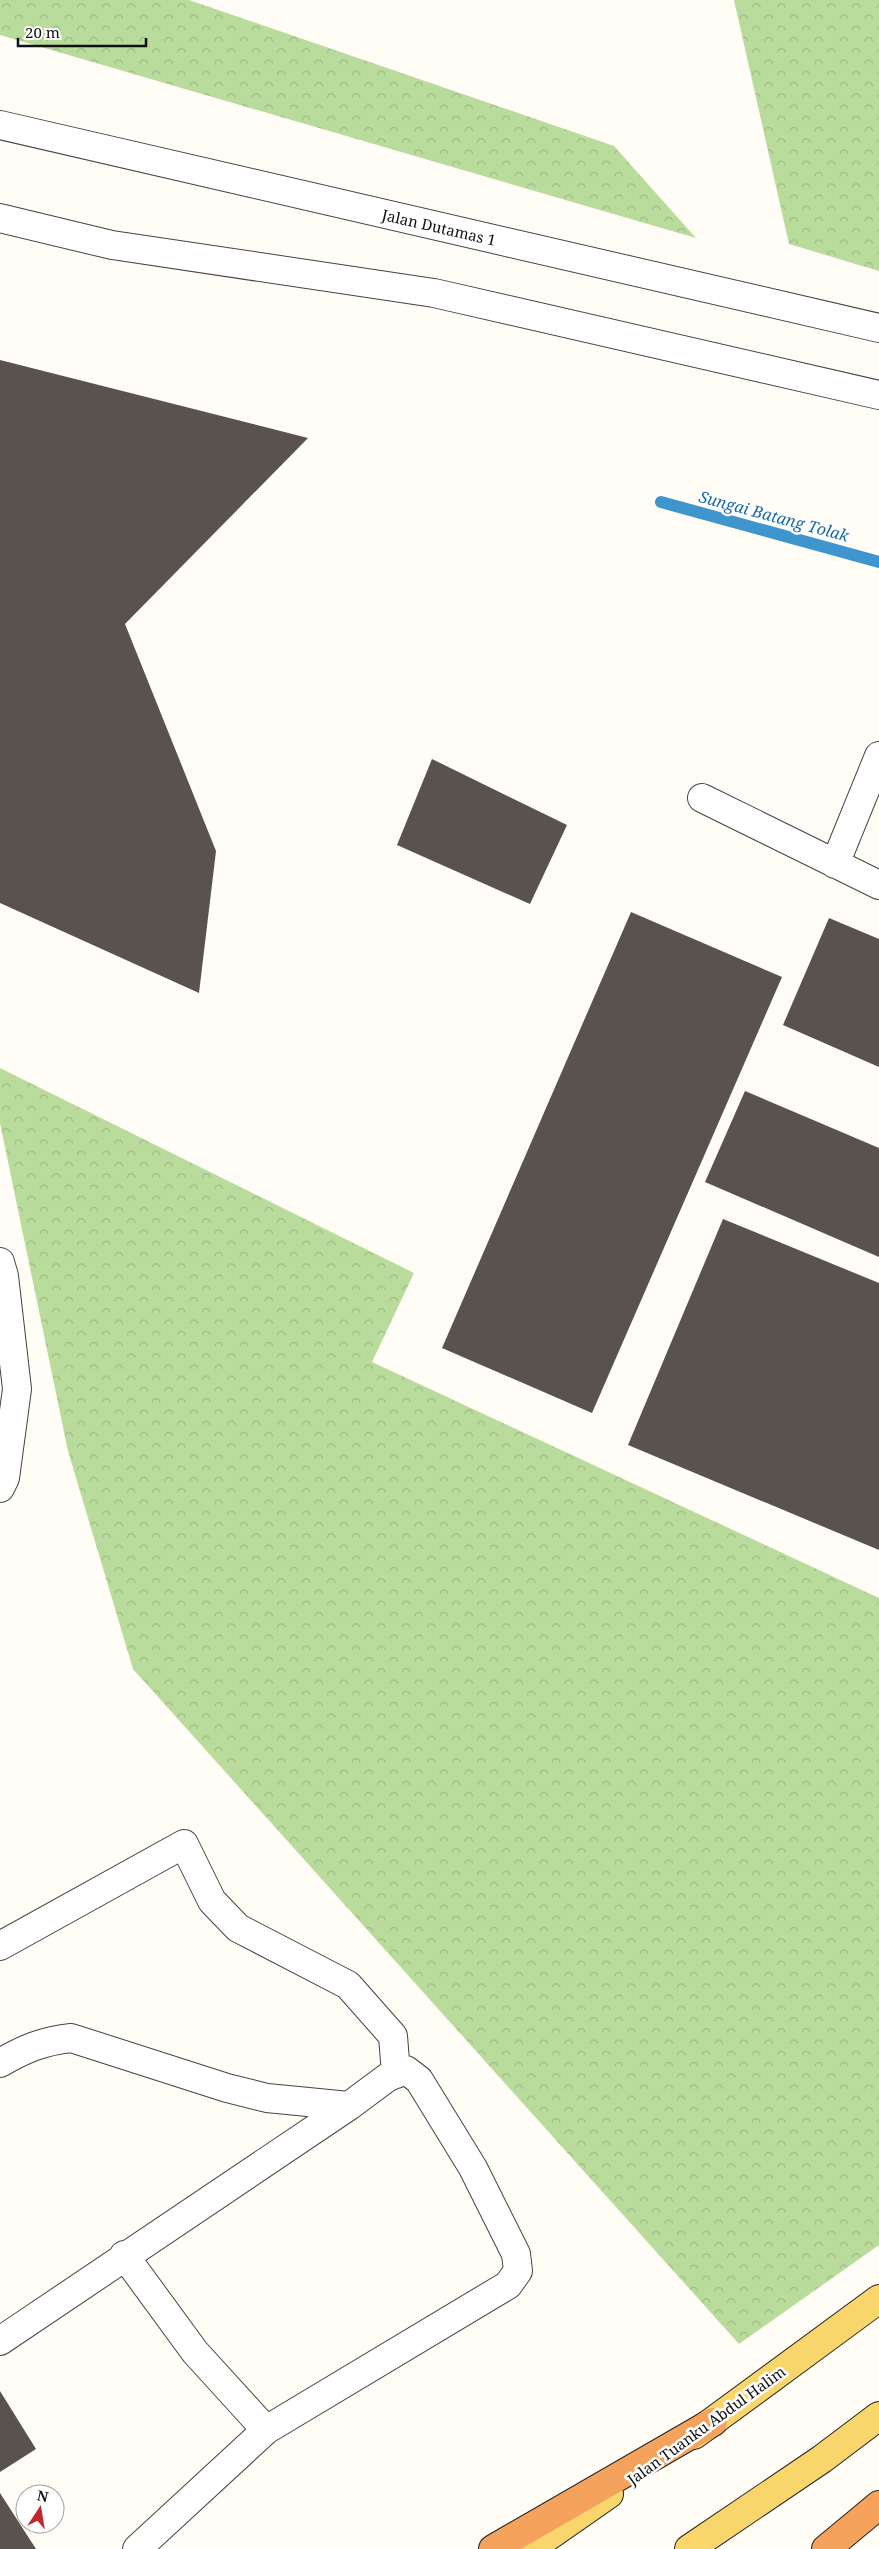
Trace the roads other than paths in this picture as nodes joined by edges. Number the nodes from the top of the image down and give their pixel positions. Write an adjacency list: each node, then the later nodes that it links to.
1 (0, 125): 3 (street, Jalan Dutamas 1)
2 (0, 218): 4 (street)
3 (879, 328)
4 (879, 395)
5 (879, 756): 7 (street)
6 (702, 798): 7 (street)
7 (835, 864): 8 (street)
8 (879, 885)
9 (0, 1262): 10 (street)
10 (0, 1488)
11 (0, 1946): 13 (street)
12 (0, 2063): 14 (street)
13 (396, 2074): 14 (street); 20 (street)
14 (349, 2106): 15 (street)
15 (124, 2255): 17 (street); 20 (street)
16 (879, 2299): 19 (main road, Jalan Tuanku Abdul Halim)
17 (0, 2341)
18 (879, 2416): 25 (main road)
19 (713, 2422): 23 (highway); 24 (main road, Jalan Tuanku Abdul Halim)
20 (266, 2430): 22 (street)
21 (879, 2505): 26 (highway)
22 (137, 2549)
23 (493, 2549)
24 (530, 2549)
25 (689, 2549)
26 (826, 2549)

